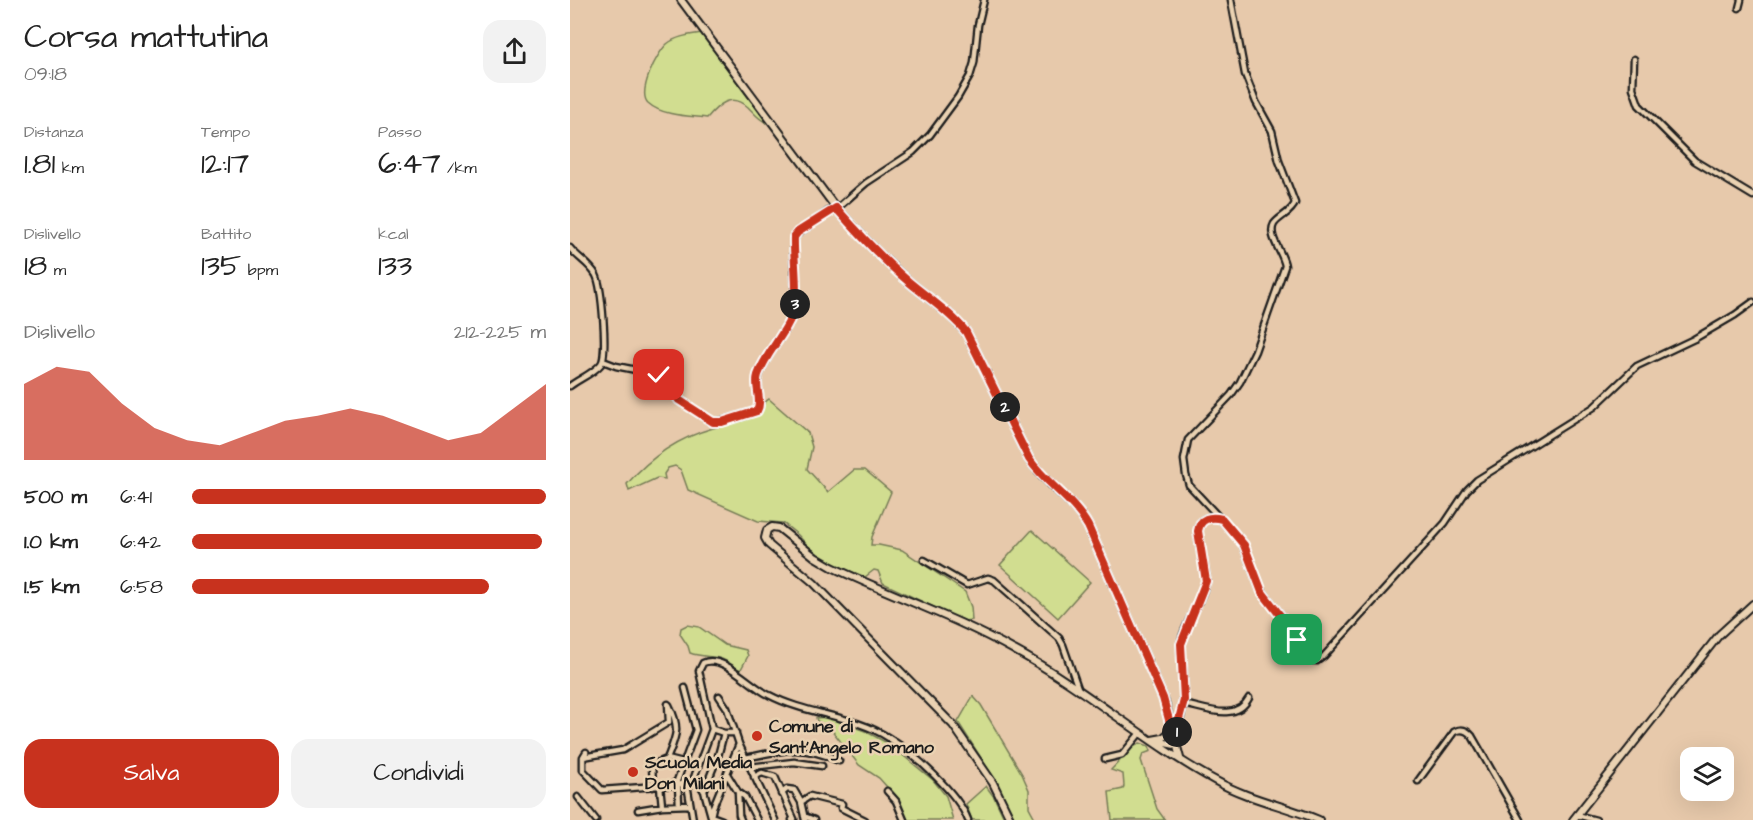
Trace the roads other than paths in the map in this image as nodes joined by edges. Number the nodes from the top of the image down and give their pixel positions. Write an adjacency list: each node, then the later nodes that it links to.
1 (681, 0): 8 (street)
2 (984, 0): 8 (street)
3 (1231, 0): 13 (street)
4 (1741, 0): 5 (street)
5 (1738, 8)
6 (1634, 59): 7 (street)
7 (1753, 196)
8 (836, 208): 11 (street); 22 (street)
9 (570, 248): 11 (street)
10 (1753, 302): 13 (street)
11 (603, 361): 12 (street)
12 (570, 386)
13 (1222, 519): 20 (street)
14 (924, 560): 17 (street)
15 (1753, 604): 57 (street)
16 (685, 688): 37 (street)
17 (1079, 691): 24 (street); 71 (street)
18 (719, 696): 25 (street)
19 (1249, 698): 20 (street)
20 (1183, 704): 27 (street)
21 (712, 729): 23 (street); 43 (street); 70 (street)
22 (1173, 729): 26 (street); 27 (street)
23 (724, 733): 25 (street); 47 (street)
24 (1140, 733): 26 (street); 35 (street)
25 (736, 734): 28 (street)
26 (1151, 740): 27 (street); 29 (street)
27 (1175, 741): 29 (street); 33 (street)
28 (739, 744): 32 (street); 40 (street)
29 (1161, 747): 33 (street)
30 (586, 752): 31 (street)
31 (583, 757): 34 (street); 46 (street)
32 (746, 758): 36 (street); 39 (street)
33 (1180, 758): 72 (street)
34 (667, 759): 37 (street); 46 (street)
35 (1105, 759)
36 (839, 761)
37 (683, 763): 44 (street)
38 (822, 766): 39 (street)
39 (750, 767): 41 (street)
40 (727, 774): 49 (street); 58 (street)
41 (754, 777): 50 (street); 65 (street)
42 (1418, 781): 73 (street)
43 (690, 784): 44 (street); 47 (street); 54 (street)
44 (675, 785): 45 (street); 53 (street)
45 (660, 786): 46 (street); 55 (street)
46 (653, 787)
47 (704, 791): 58 (street)
48 (887, 791): 69 (street)
49 (738, 792): 63 (street); 64 (street)
50 (781, 794): 52 (street); 66 (street)
51 (578, 797): 60 (street)
52 (801, 802): 59 (street); 68 (street)
53 (679, 805): 54 (street); 55 (street)
54 (688, 805): 61 (street)
55 (662, 806): 56 (street)
56 (638, 810)
57 (1575, 817): 74 (street)
58 (711, 818): 62 (street)
59 (804, 818): 67 (street)
60 (596, 820)
61 (691, 820)
62 (722, 820)
63 (741, 820)
64 (757, 820)
65 (775, 820)
66 (793, 820)
67 (814, 820)
68 (865, 820)
69 (904, 820)
70 (968, 820)
71 (1011, 820)
72 (1319, 820)
73 (1520, 820)
74 (1596, 820)

